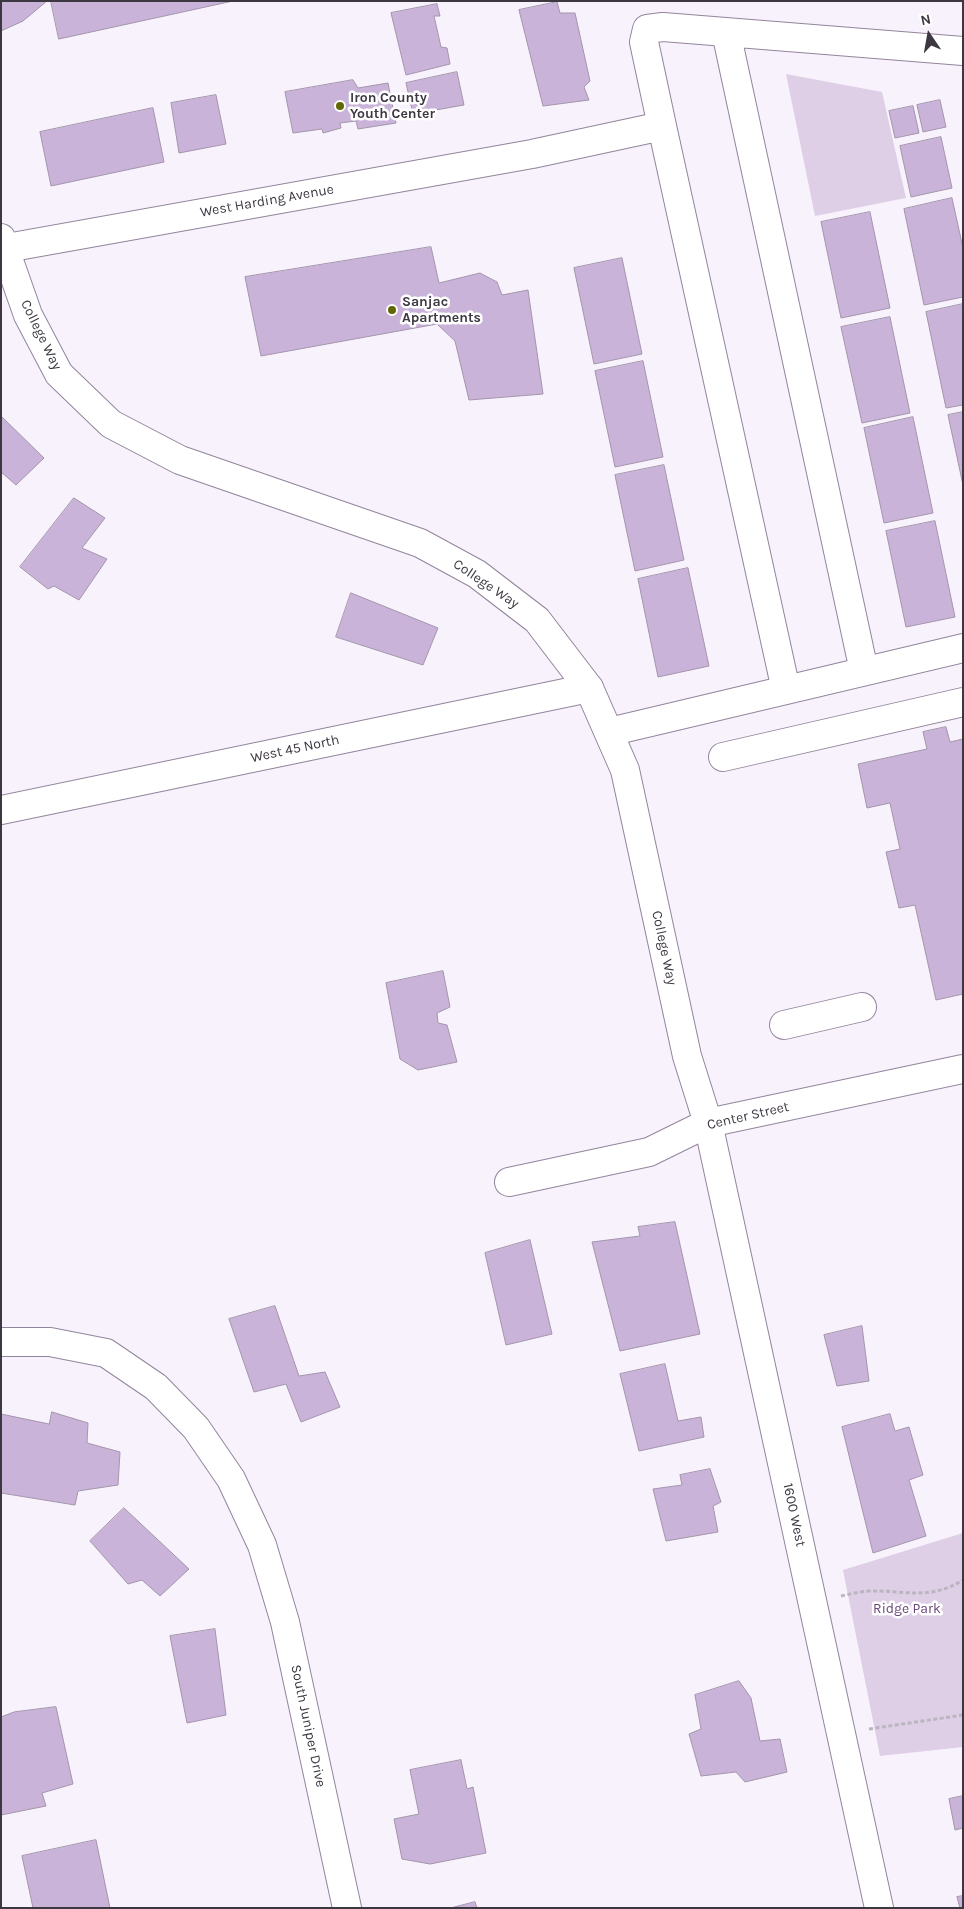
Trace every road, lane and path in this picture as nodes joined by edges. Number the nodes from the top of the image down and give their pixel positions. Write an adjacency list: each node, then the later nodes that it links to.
1 (726, 32): 2 (street); 3 (street); 6 (street)
2 (963, 51)
3 (662, 126): 4 (street, West Harding Avenue); 8 (street)
4 (2, 245): 7 (street, College Way)
5 (963, 648): 6 (street)
6 (864, 671): 8 (street)
7 (589, 688): 10 (street, College Way); 12 (street, West 45 North)
8 (786, 690): 10 (street)
9 (963, 702): 11 (street)
10 (609, 732): 16 (street, College Way)
11 (723, 757)
12 (1, 810)
13 (862, 1007): 14 (street)
14 (784, 1025)
15 (963, 1069): 16 (street, Center Street)
16 (708, 1123): 17 (street, Center Street); 20 (street, 1600 West)
17 (508, 1182)
18 (1, 1342): 23 (street, South Juniper Drive)
19 (963, 1580): 20 (path)
20 (813, 1600): 22 (street, 1600 West)
21 (963, 1714): 22 (path)
22 (842, 1735): 24 (street, 1600 West)
23 (348, 1908)
24 (879, 1908)

